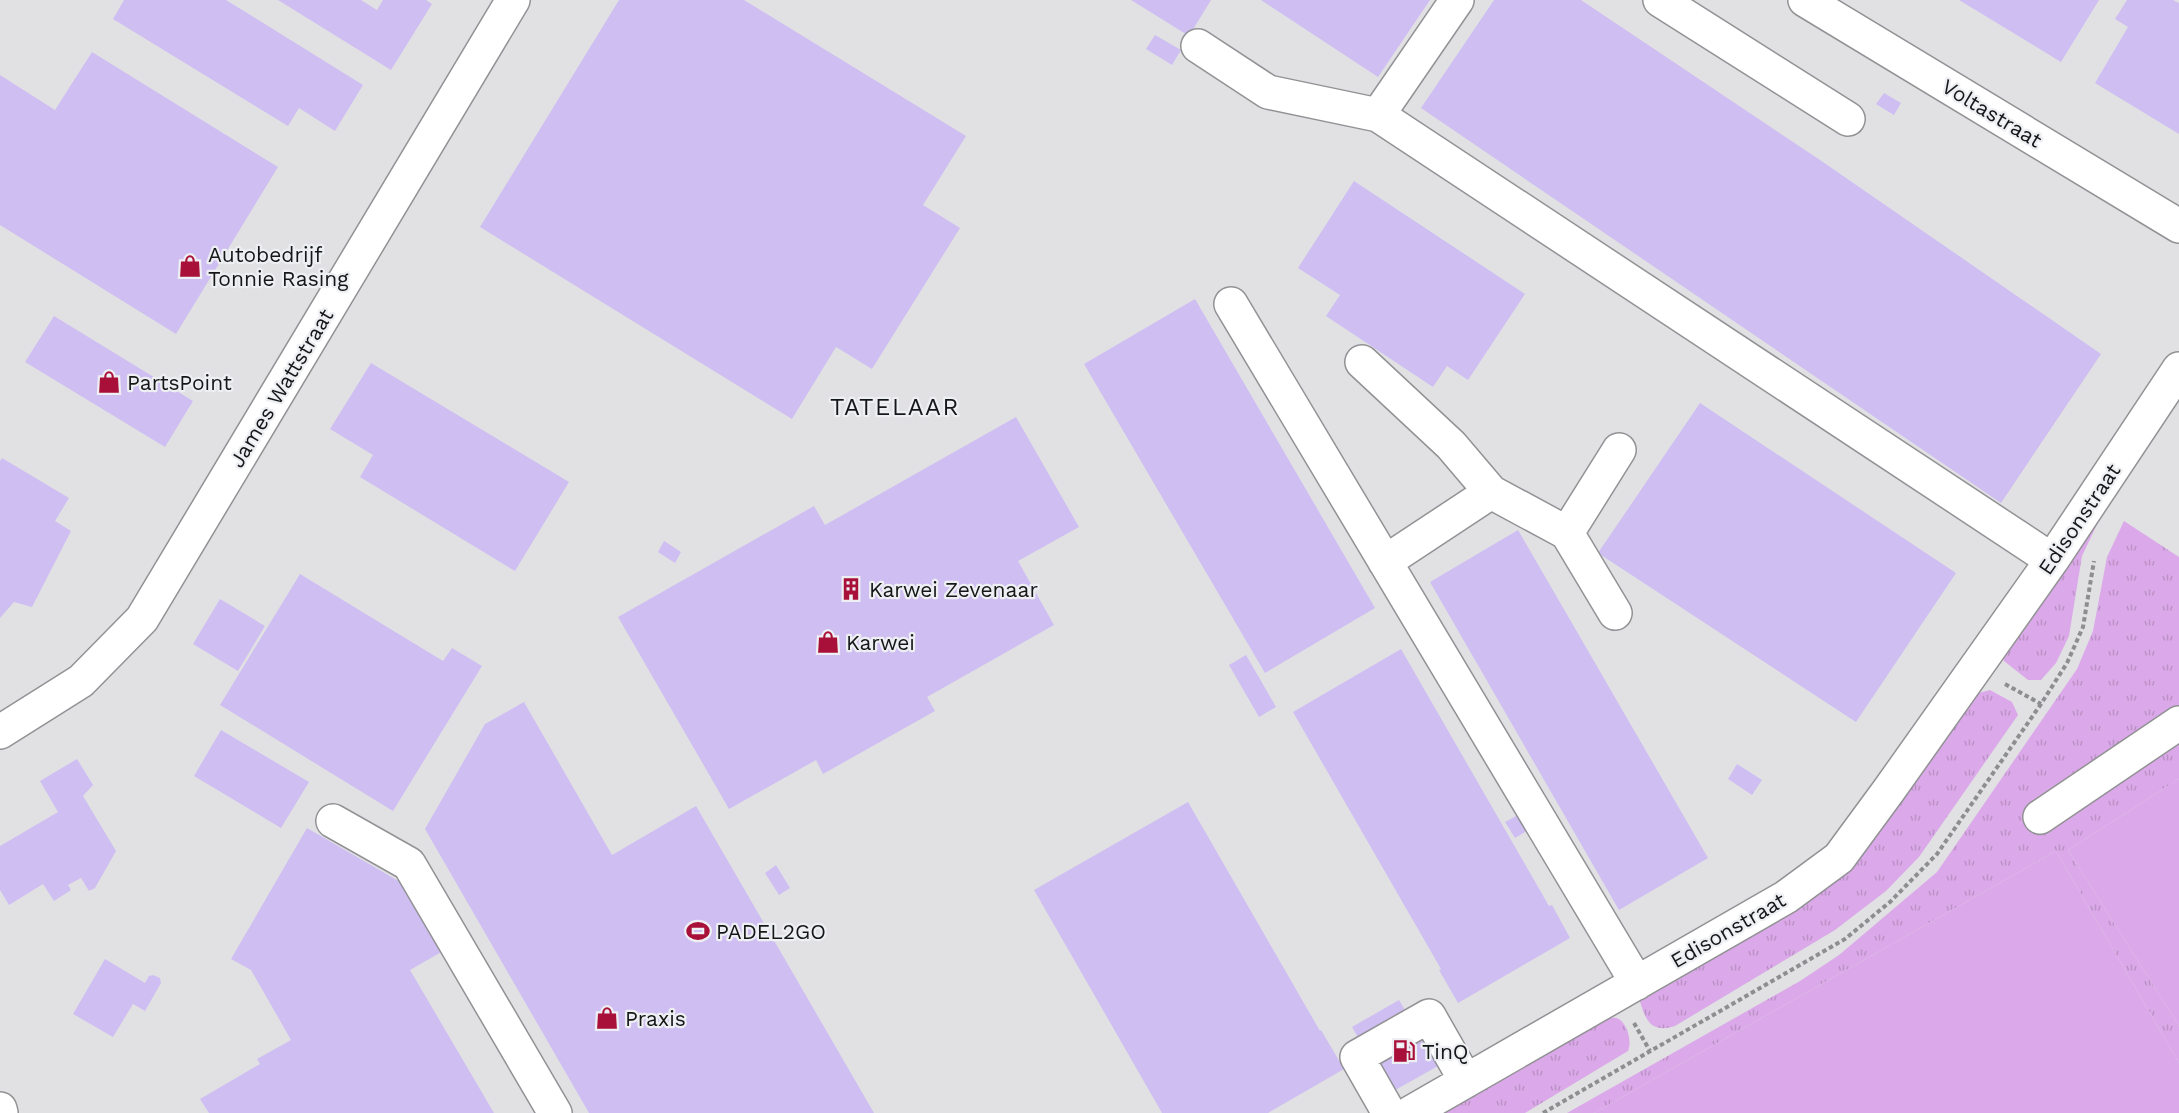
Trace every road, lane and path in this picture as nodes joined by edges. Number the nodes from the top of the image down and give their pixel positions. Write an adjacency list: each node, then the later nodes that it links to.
1 (513, 0): 21 (street, James Wattstraat)
2 (1457, 0): 6 (street)
3 (1660, 0): 7 (street)
4 (1805, 0): 8 (street, Voltastraat)
5 (1198, 46): 6 (street)
6 (1378, 115): 15 (street)
7 (1848, 119)
8 (2179, 226)
9 (1231, 304): 16 (street)
10 (1362, 362): 13 (street)
11 (2179, 369): 15 (street, Edisonstraat)
12 (1619, 450): 14 (street)
13 (1491, 492): 14 (street); 16 (street)
14 (1568, 533): 17 (street)
15 (2052, 560): 18 (street, Edisonstraat)
16 (1385, 562): 24 (street)
17 (1616, 613)
18 (1976, 667): 19 (path); 24 (street, Edisonstraat)
19 (2041, 704)
20 (2179, 723): 22 (street)
21 (0, 732)
22 (2040, 817)
23 (333, 820): 28 (street)
24 (1637, 983): 25 (street, Edisonstraat)
25 (1466, 1081): 29 (street); 30 (street, Edisonstraat)
26 (0, 1109): 27 (street)
27 (1, 1113)
28 (555, 1113)
29 (1389, 1113)
30 (1410, 1113)

